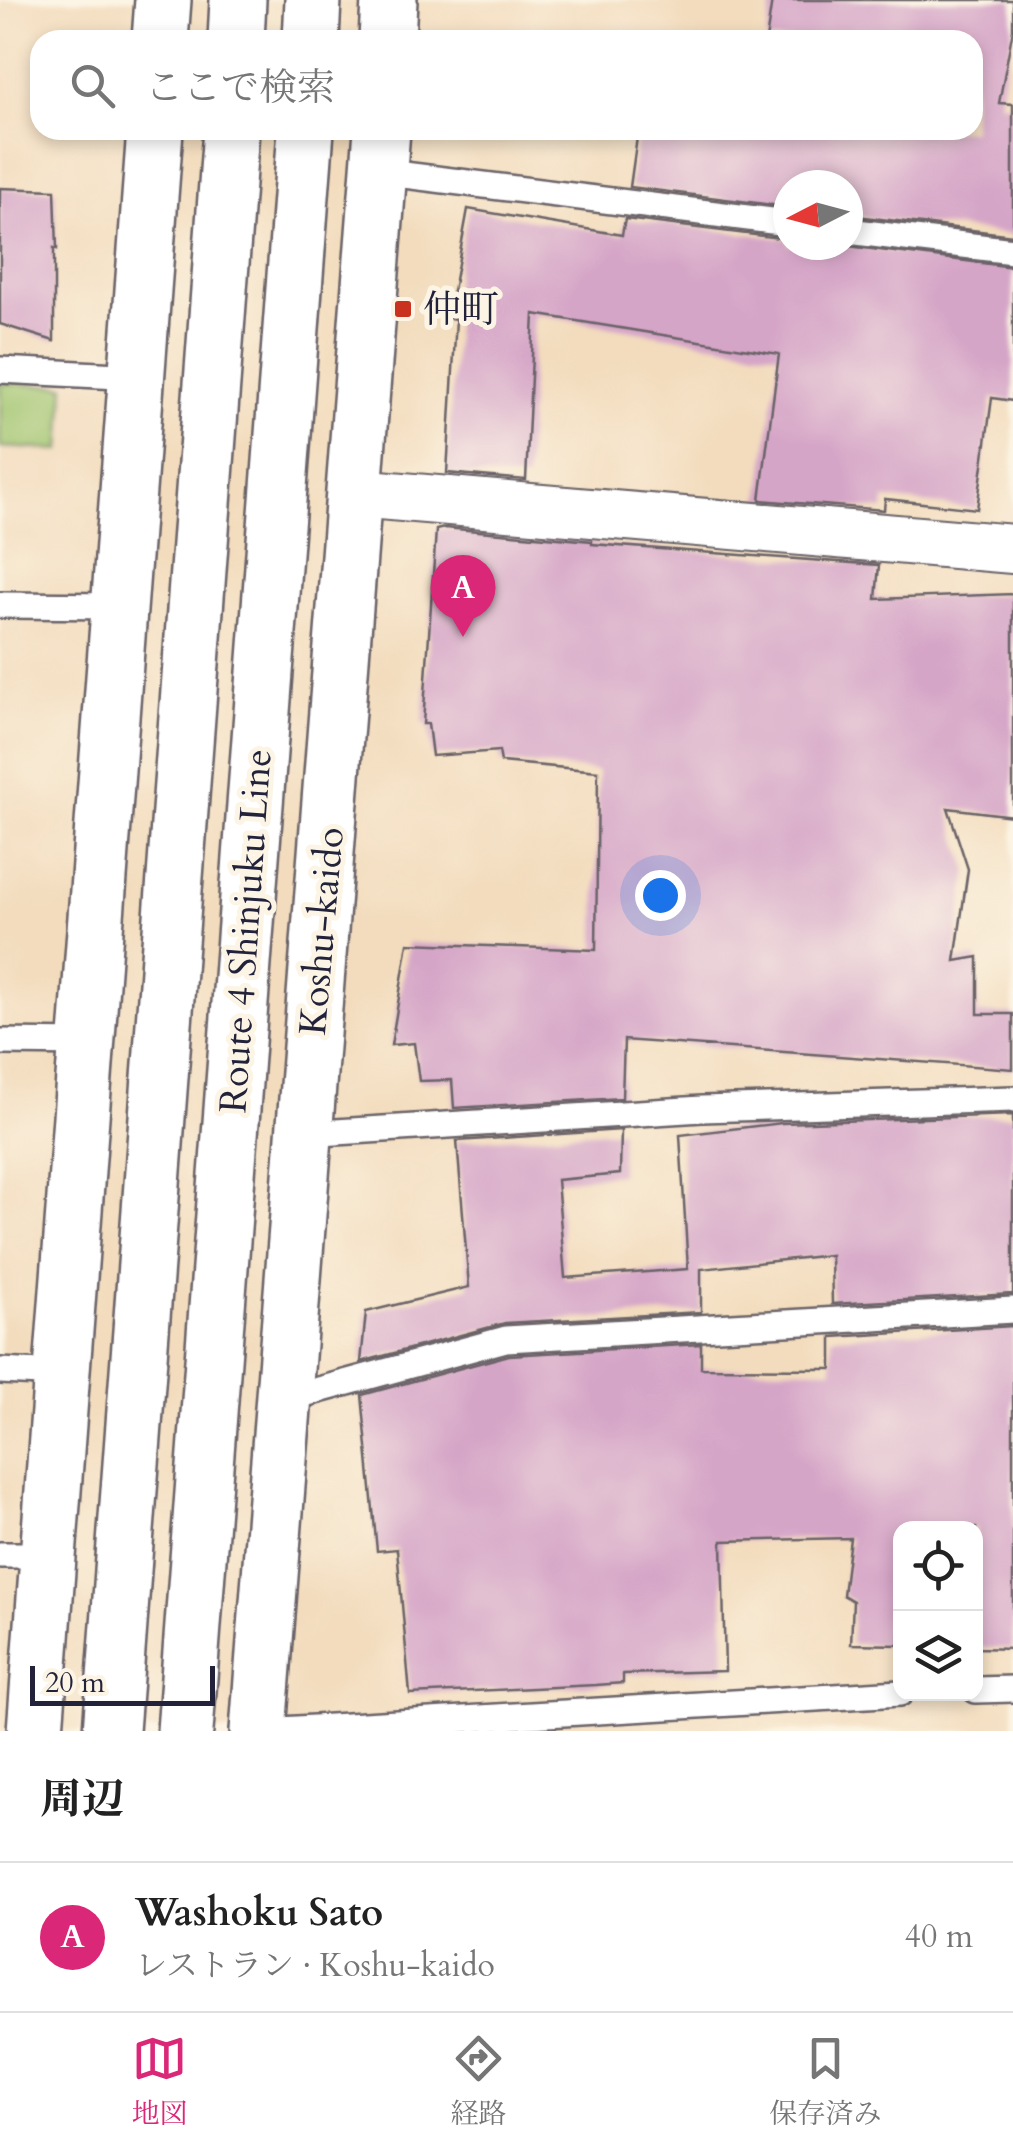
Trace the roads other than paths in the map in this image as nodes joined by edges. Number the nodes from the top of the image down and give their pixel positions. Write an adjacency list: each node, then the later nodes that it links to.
1 (163, 0): 5 (highway)
2 (238, 0): 6 (highway)
3 (313, 0): 7 (highway)
4 (389, 0): 8 (highway)
5 (161, 30)
6 (236, 30)
7 (312, 30)
8 (388, 30)
9 (153, 140): 17 (highway)
10 (230, 140): 35 (highway, Route 4 Shinjuku Line)
11 (305, 140): 36 (highway, Route 4 Shinjuku Line)
12 (381, 151): 13 (lane); 18 (highway, Koshu-kaido)
13 (773, 220)
14 (863, 233): 15 (lane)
15 (1013, 251)
16 (0, 370): 17 (lane)
17 (138, 377): 21 (highway)
18 (356, 494): 19 (street); 25 (highway, Koshu-kaido)
19 (1013, 549)
20 (0, 606): 21 (lane)
21 (122, 606): 23 (highway)
22 (0, 1042): 23 (lane)
23 (88, 1043): 28 (highway)
24 (1013, 1099): 25 (lane)
25 (304, 1134): 29 (highway, Koshu-kaido)
26 (1013, 1310): 29 (lane)
27 (0, 1371): 28 (lane)
28 (62, 1374): 30 (highway)
29 (282, 1400): 37 (highway, Koshu-kaido)
30 (25, 1555): 34 (highway)
31 (1013, 1688): 32 (lane)
32 (983, 1690)
33 (893, 1693): 37 (lane)
34 (35, 1731)
35 (111, 1731)
36 (185, 1731)
37 (261, 1731)

